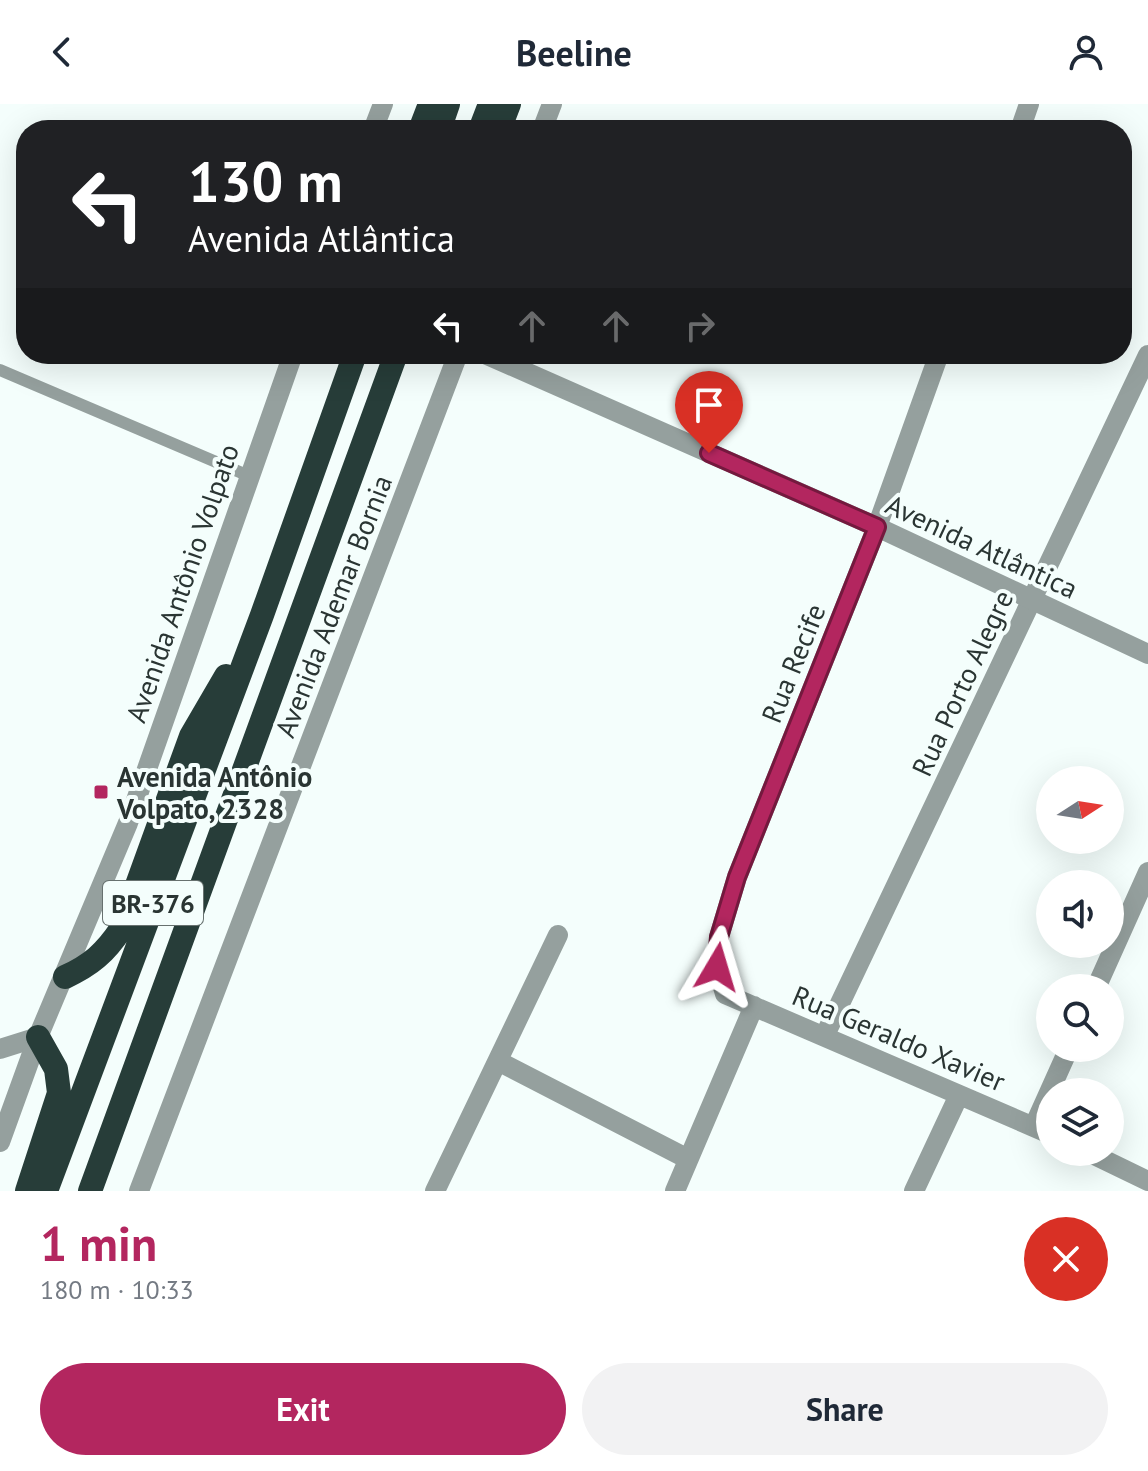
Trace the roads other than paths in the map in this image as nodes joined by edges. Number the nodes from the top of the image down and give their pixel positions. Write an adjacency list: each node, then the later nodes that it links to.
1 (1148, 355): 13 (street, Rua Porto Alegre)
2 (289, 364): 11 (street, Avenida Antônio Volpato)
3 (343, 364): 10 (highway)
4 (351, 364): 10 (highway, BR-376)
5 (392, 364): 34 (highway, BR-376)
6 (454, 364): 35 (street, Avenida Ademar Bornia)
7 (508, 364): 12 (street, Avenida Atlântica)
8 (935, 364): 12 (street, Rua Recife)
9 (0, 370): 11 (lane)
10 (329, 425): 14 (highway, BR-376)
11 (249, 476): 19 (street, Avenida Antônio Volpato)
12 (877, 527): 13 (street, Avenida Atlântica); 20 (street, Rua Recife)
13 (1032, 601): 15 (street, Avenida Atlântica); 22 (street, Rua Porto Alegre)
14 (262, 615): 19 (highway); 33 (highway, BR-376)
15 (1148, 654)
16 (1148, 872): 18 (street)
17 (558, 935): 25 (street)
18 (1102, 974)
19 (65, 977): 23 (street, Avenida Antônio Volpato)
20 (725, 994): 21 (street, Rua Geraldo Xavier)
21 (754, 1006): 22 (street, Rua Geraldo Xavier); 29 (street)
22 (825, 1035): 26 (street, Rua Geraldo Xavier)
23 (38, 1037): 24 (street); 28 (street, Avenida Antônio Volpato); 32 (highway)
24 (0, 1049)
25 (498, 1061): 29 (street); 36 (street)
26 (959, 1095): 27 (street, Rua Geraldo Xavier); 38 (street)
27 (1036, 1127)
28 (0, 1142)
29 (688, 1159): 37 (street)
30 (1117, 1166): 31 (street)
31 (1148, 1181)
32 (27, 1191)
33 (46, 1191)
34 (90, 1191)
35 (139, 1191)
36 (435, 1191)
37 (675, 1191)
38 (914, 1191)

